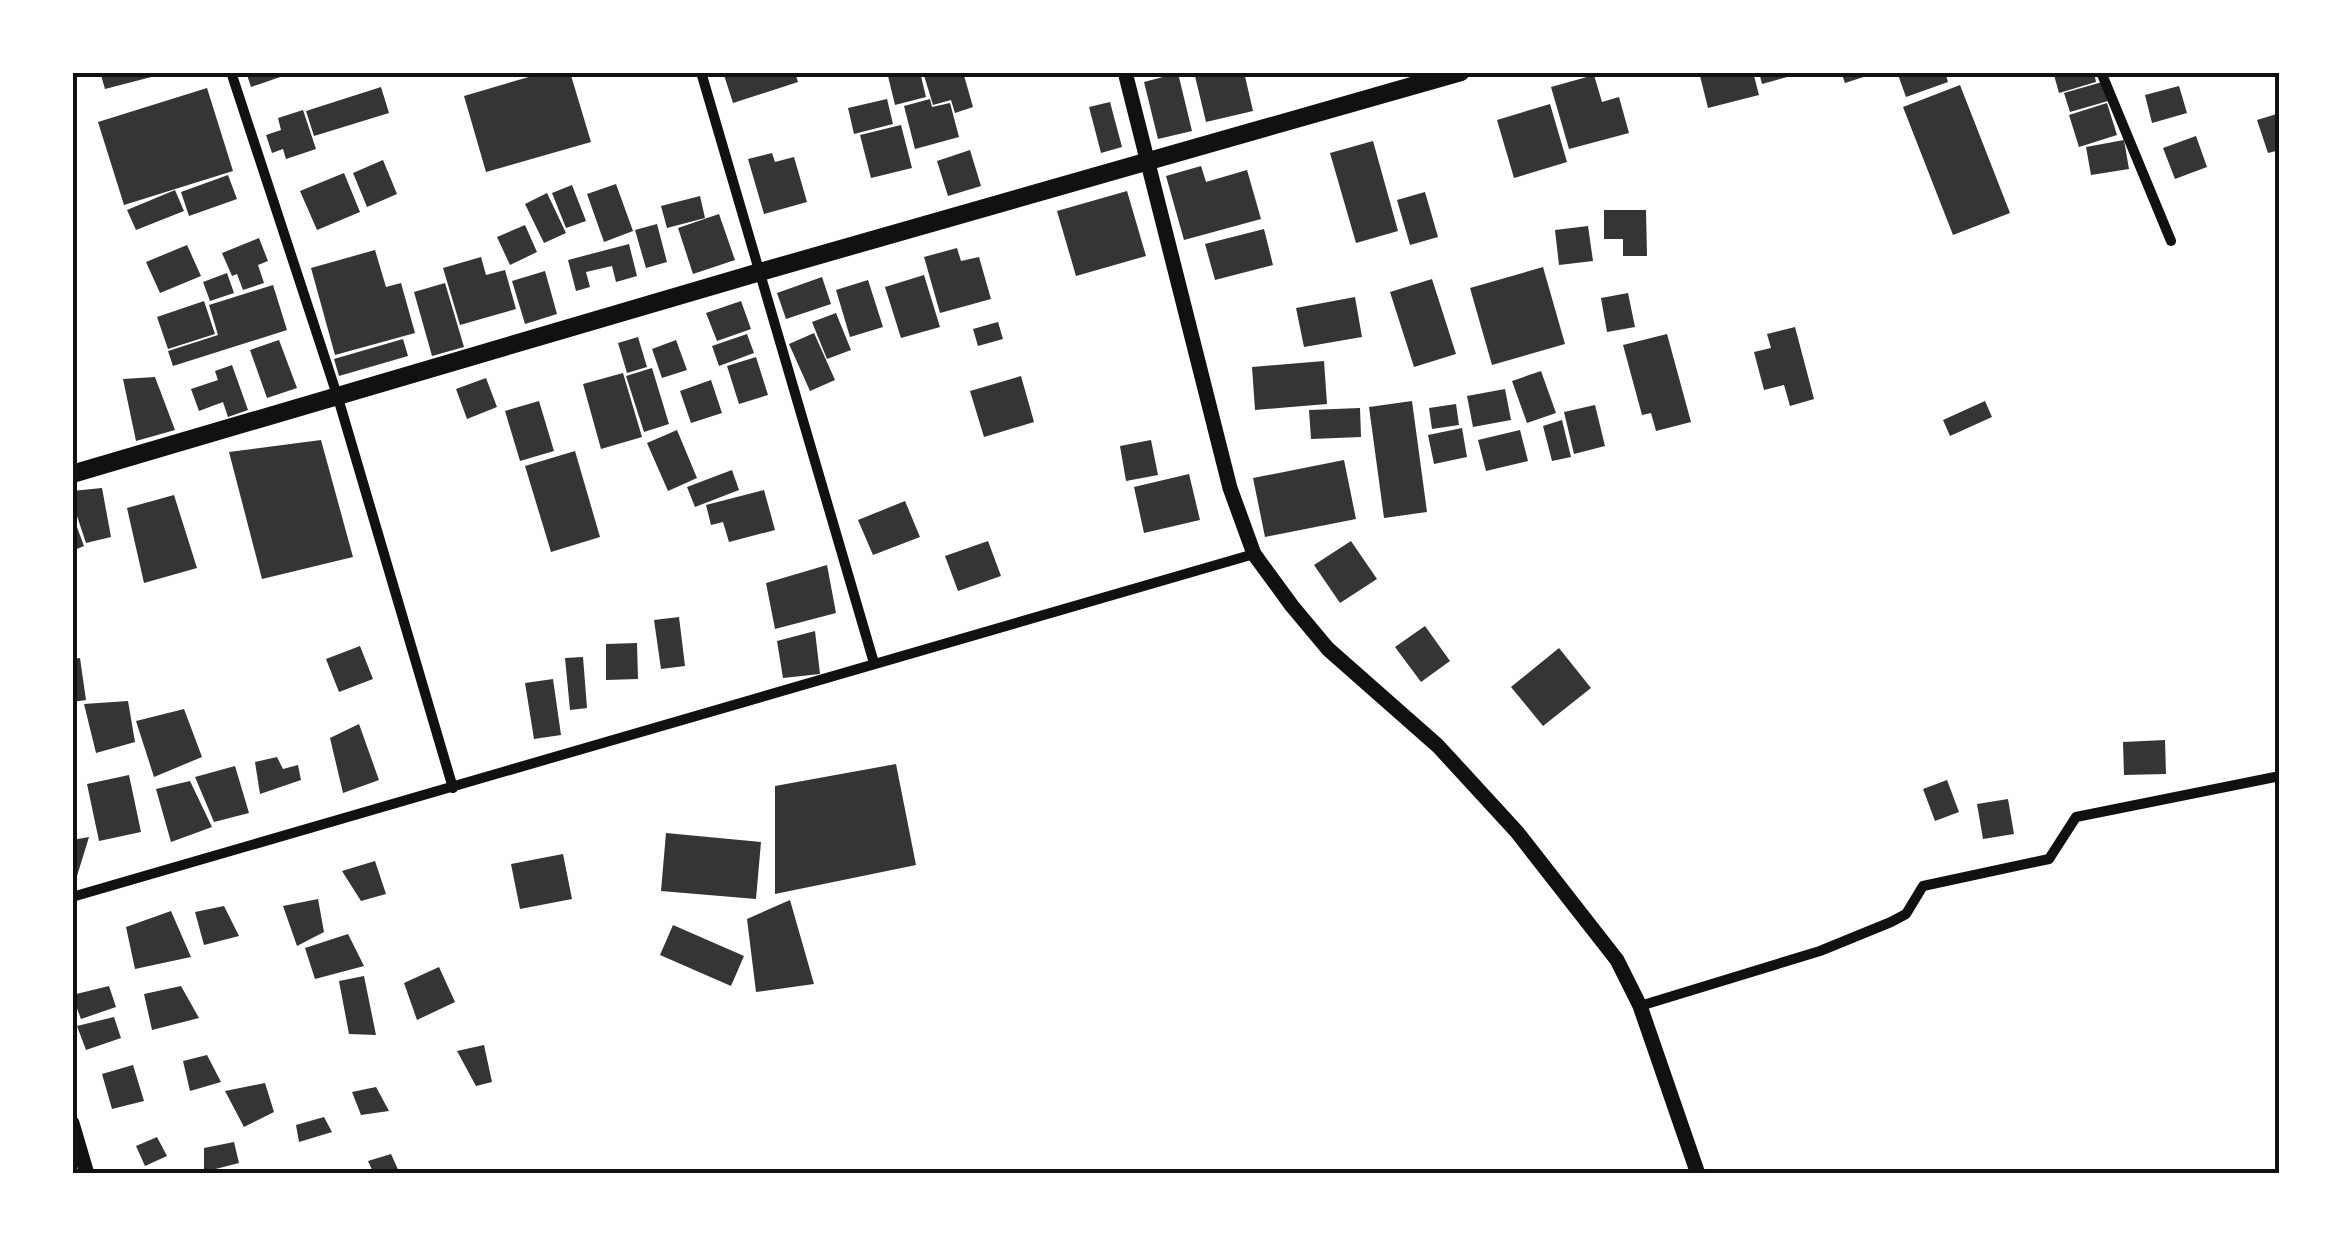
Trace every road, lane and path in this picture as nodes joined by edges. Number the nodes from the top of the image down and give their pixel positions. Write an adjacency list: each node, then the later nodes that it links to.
1 (232, 72): 9 (street)
2 (701, 72): 8 (street)
3 (1125, 72): 6 (street)
4 (1461, 72): 6 (main road)
5 (2102, 72): 7 (street)
6 (1147, 161): 8 (main road); 11 (street)
7 (2171, 241)
8 (760, 272): 9 (main road); 12 (street)
9 (338, 398): 10 (main road); 14 (street)
10 (72, 474)
11 (1254, 554): 12 (street); 16 (street)
12 (874, 663): 14 (street)
13 (2280, 776): 16 (street)
14 (453, 788): 15 (street)
15 (72, 897)
16 (1640, 1006): 19 (street)
17 (72, 1123): 18 (street)
18 (87, 1174)
19 (1698, 1174)

